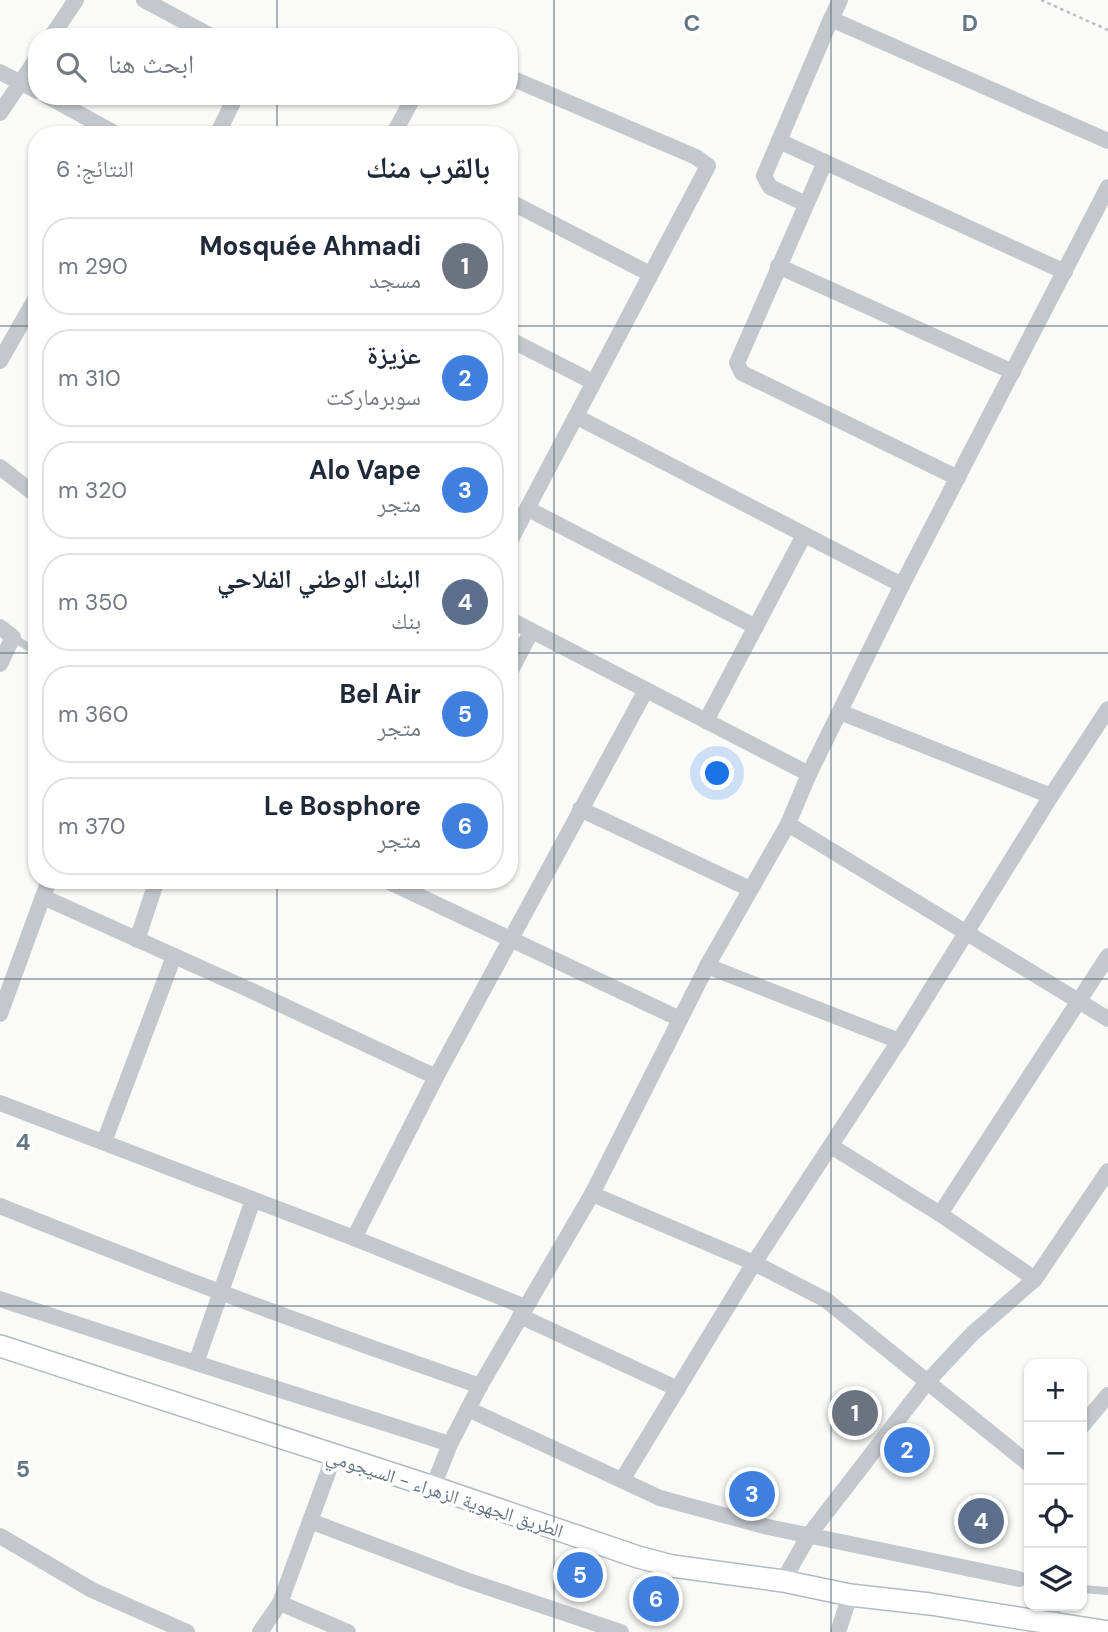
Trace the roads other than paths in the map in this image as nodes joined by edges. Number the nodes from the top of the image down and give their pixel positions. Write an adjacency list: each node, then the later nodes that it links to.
1 (76, 0): 5 (street)
2 (144, 0): 6 (street)
3 (839, 0): 4 (street)
4 (831, 19): 19 (street); 20 (street)
5 (57, 28)
6 (196, 28)
7 (28, 71): 10 (street)
8 (0, 72): 10 (street)
9 (518, 80): 27 (street)
10 (20, 82): 11 (street); 15 (street)
11 (28, 86)
12 (63, 105): 16 (street)
13 (232, 105): 17 (street)
14 (409, 105): 18 (street)
15 (0, 113)
16 (102, 126)
17 (221, 126)
18 (398, 126)
19 (779, 141): 21 (street); 23 (street)
20 (1108, 141)
21 (825, 162): 23 (street); 26 (street)
22 (1108, 187): 26 (street)
23 (806, 204): 25 (street)
24 (518, 206): 27 (street)
25 (778, 266): 31 (street); 35 (street)
26 (1065, 272): 31 (street)
27 (650, 274): 32 (street)
28 (28, 312): 30 (street)
29 (518, 344): 32 (street)
30 (0, 361)
31 (1013, 372): 35 (street)
32 (593, 382): 33 (street)
33 (577, 417): 37 (street); 39 (street)
34 (0, 467): 36 (street)
35 (958, 478): 40 (street)
36 (28, 489)
37 (528, 509): 38 (street); 42 (street)
38 (518, 527)
39 (804, 535): 40 (street); 42 (street)
40 (902, 585): 50 (street)
41 (518, 624): 44 (street)
42 (756, 627): 51 (street)
43 (6, 632): 45 (lane); 47 (street)
44 (531, 632): 46 (street); 48 (street)
45 (28, 647)
46 (518, 657)
47 (0, 664)
48 (646, 690): 51 (street); 54 (street)
49 (1108, 709): 53 (street)
50 (839, 712): 52 (street); 53 (street)
51 (706, 722): 52 (street)
52 (809, 774): 55 (street)
53 (1051, 796): 61 (street)
54 (580, 809): 59 (street); 63 (street)
55 (788, 824): 59 (street); 61 (street)
56 (46, 889): 60 (street)
57 (154, 889): 62 (street)
58 (405, 889): 63 (street)
59 (750, 890): 66 (street)
60 (43, 897): 62 (street); 68 (street)
61 (967, 933): 67 (street); 71 (street)
62 (137, 940): 64 (street)
63 (510, 940): 69 (street); 72 (street)
64 (174, 956): 72 (street); 74 (street)
65 (1108, 956): 67 (street)
66 (707, 966): 69 (street); 71 (street)
67 (1080, 1000): 70 (street); 80 (street)
68 (0, 1014)
69 (680, 1019): 77 (street)
70 (1108, 1019)
71 (899, 1041): 75 (street)
72 (436, 1077): 81 (street)
73 (0, 1103): 74 (street)
74 (104, 1142): 78 (street)
75 (831, 1146): 80 (street); 82 (street)
76 (1108, 1171): 83 (street)
77 (592, 1194): 82 (street); 86 (street)
78 (253, 1200): 81 (street); 84 (street)
79 (0, 1206): 84 (street)
80 (940, 1214): 83 (street)
81 (354, 1238): 86 (street)
82 (754, 1263): 89 (street); 92 (street)
83 (1035, 1279): 89 (street)
84 (221, 1292): 88 (street); 91 (street)
85 (0, 1299): 88 (street)
86 (522, 1312): 91 (street); 92 (street)
87 (0, 1346): 97 (main road, الطريق الجهوية الزهراء - السيجومي)
88 (196, 1363): 96 (street)
89 (928, 1382): 98 (street); 102 (street)
90 (1108, 1384): 93 (street)
91 (480, 1386): 94 (street)
92 (678, 1389): 99 (street)
93 (1104, 1398): 95 (street)
94 (468, 1409): 96 (street); 99 (street)
95 (1085, 1422)
96 (450, 1444): 100 (street)
97 (334, 1456): 100 (main road, الطريق الجهوية الزهراء - السيجومي); 101 (street)
98 (1024, 1460)
99 (622, 1480): 102 (street)
100 (433, 1487): 105 (main road, الطريق الجهوية الزهراء - السيجومي)
101 (310, 1521): 109 (street); 114 (street)
102 (809, 1535): 104 (street); 105 (street)
103 (0, 1536): 111 (street)
104 (1019, 1579)
105 (783, 1581): 108 (main road, الطريق الجهوية الزهراء - السيجومي)
106 (1087, 1589): 107 (lane)
107 (1108, 1591)
108 (850, 1595): 110 (main road, الطريق الجهوية الزهراء - السيجومي); 115 (street)
109 (280, 1603): 112 (street); 113 (street)
110 (1054, 1614): 116 (main road, الطريق الجهوية الزهراء - السيجومي)
111 (187, 1632)
112 (260, 1632)
113 (348, 1632)
114 (621, 1632)
115 (838, 1632)
116 (1108, 1632)

